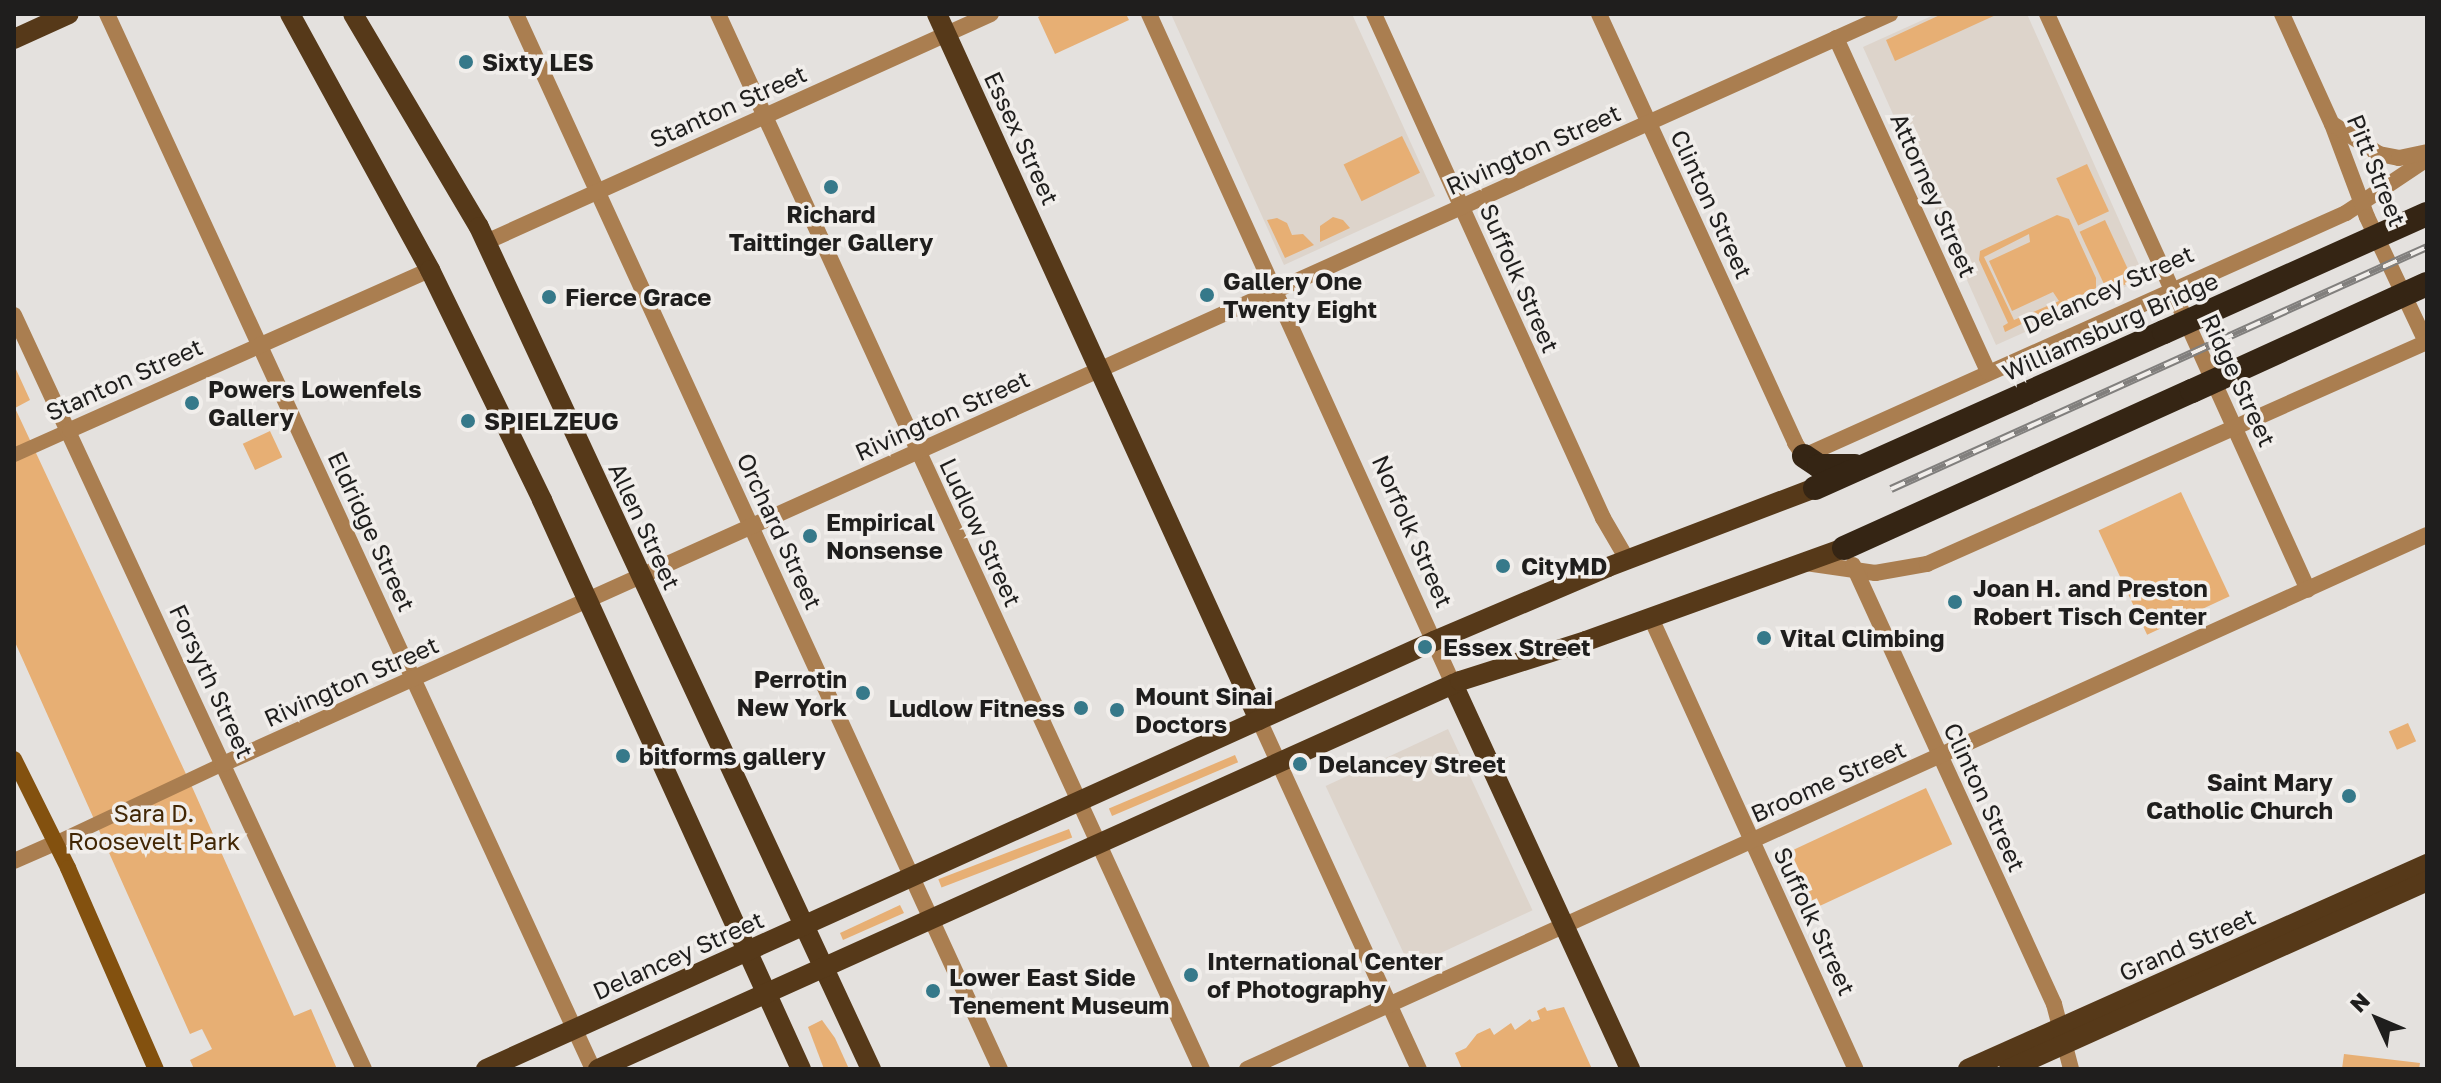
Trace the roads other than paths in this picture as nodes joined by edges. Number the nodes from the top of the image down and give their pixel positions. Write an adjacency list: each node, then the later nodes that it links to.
1 (69, 14): 17 (main road)
2 (107, 14): 34 (street, Eldridge Street)
3 (290, 14): 28 (main road)
4 (353, 14): 27 (main road, Allen Street)
5 (516, 14): 23 (street, Orchard Street)
6 (718, 14): 18 (street, Ludlow Street)
7 (937, 14): 15 (main road, Essex Street)
8 (991, 14): 15 (street, Stanton Street)
9 (1149, 14): 31 (street, Norfolk Street)
10 (1374, 14): 25 (street, Suffolk Street)
11 (1599, 14): 19 (street, Clinton Street)
12 (1890, 14): 16 (street, Rivington Street)
13 (2047, 14): 30 (street, Ridge Street)
14 (2282, 14): 20 (street, Pitt Street)
15 (946, 34): 18 (street, Stanton Street); 35 (main road, Essex Street)
16 (1836, 38): 19 (street, Rivington Street); 36 (street, Attorney Street)
17 (14, 39)
18 (765, 116): 23 (street, Stanton Street); 39 (street, Ludlow Street)
19 (1648, 123): 25 (street, Rivington Street); 41 (street, Clinton Street)
20 (2332, 124): 21 (street); 24 (street, Pitt Street)
21 (2427, 152)
22 (2427, 159): 24 (street, Delancey Street)
23 (598, 191): 27 (street, Stanton Street); 44 (street, Orchard Street)
24 (2362, 204): 30 (street, Delancey Street); 33 (street, Pitt Street)
25 (1462, 207): 31 (street, Rivington Street); 47 (street, Suffolk Street)
26 (2427, 214): 42 (highway, Williamsburg Bridge, bridge)
27 (486, 242): 50 (main road, Allen Street)
28 (430, 270): 34 (street, Stanton Street); 52 (main road)
29 (2427, 284): 46 (highway, bridge)
30 (2171, 289): 36 (street, Delancey Street); 37 (street, Ridge Street)
31 (1275, 291): 35 (street, Rivington Street); 54 (street, Norfolk Street)
32 (14, 315): 38 (street, Forsyth Street)
33 (2426, 343): 37 (street)
34 (260, 345): 38 (street, Stanton Street); 55 (street, Eldridge Street)
35 (1100, 370): 39 (street, Rivington Street); 57 (main road, Essex Street)
36 (1988, 372): 41 (street, Delancey Street)
37 (2235, 428): 49 (street); 51 (street, Ridge Street)
38 (70, 430): 40 (street, Stanton Street); 61 (street, Forsyth Street)
39 (918, 452): 44 (street, Rivington Street); 62 (street, Ludlow Street)
40 (14, 455)
41 (1804, 456): 42 (highway)
42 (1865, 465): 43 (highway, Williamsburg Bridge)
43 (1815, 488): 47 (main road, Delancey Street)
44 (751, 527): 50 (street, Rivington Street); 68 (street, Orchard Street)
45 (2427, 535): 51 (street, Broome Street)
46 (1844, 548): 48 (main road); 49 (street, Clinton Street)
47 (1627, 559): 54 (main road, Delancey Street)
48 (1806, 563): 49 (street); 53 (main road)
49 (1856, 572): 58 (street, Clinton Street)
50 (640, 578): 52 (street, Rivington Street); 71 (main road, Allen Street)
51 (2308, 590): 58 (street, Broome Street)
52 (588, 601): 55 (street, Rivington Street); 73 (main road)
53 (1651, 618): 56 (main road); 63 (street, Suffolk Street)
54 (1434, 641): 56 (street, Norfolk Street); 57 (main road, Delancey Street)
55 (413, 679): 61 (street, Rivington Street); 77 (street, Eldridge Street)
56 (1453, 684): 60 (main road); 72 (main road, Norfolk Street)
57 (1259, 720): 60 (street, Essex Street); 62 (main road, Delancey Street)
58 (1940, 757): 63 (street, Broome Street); 78 (street, Clinton Street)
59 (14, 759): 64 (main road)
60 (1278, 763): 65 (main road); 76 (street, Essex Street)
61 (223, 764): 64 (street, Rivington Street); 80 (street, Forsyth Street)
62 (1079, 802): 65 (street, Ludlow Street); 68 (main road, Delancey Street)
63 (1752, 842): 72 (street, Broome Street); 90 (street, Suffolk Street)
64 (55, 843): 66 (street, Rivington Street); 79 (main road)
65 (1098, 844): 70 (main road); 86 (street, Ludlow Street)
66 (14, 861)
67 (2427, 864): 78 (main road, Grand Street)
68 (911, 877): 70 (street, Orchard Street); 71 (main road, Delancey Street)
69 (2427, 881): 78 (main road, Grand Street)
70 (930, 920): 74 (main road); 85 (street, Orchard Street)
71 (805, 925): 73 (main road, Delancey Street); 74 (main road, Allen Street)
72 (1565, 926): 76 (street, Broome Street); 89 (main road, Norfolk Street)
73 (749, 952): 75 (main road); 77 (main road, Delancey Street)
74 (825, 967): 75 (main road); 84 (main road, Allen Street)
75 (768, 992): 82 (main road); 83 (main road)
76 (1389, 1005): 87 (street, Broome Street); 88 (street, Essex Street)
77 (575, 1029): 81 (main road, Delancey Street); 82 (street, Eldridge Street)
78 (2061, 1037): 91 (main road, Grand Street); 92 (main road, Grand Street); 93 (street, Clinton Street)
79 (156, 1069)
80 (364, 1069)
81 (486, 1069)
82 (596, 1069)
83 (801, 1069)
84 (871, 1069)
85 (1000, 1069)
86 (1202, 1069)
87 (1247, 1069)
88 (1419, 1069)
89 (1630, 1069)
90 (1856, 1069)
91 (1968, 1069)
92 (2009, 1069)
93 (2071, 1069)

